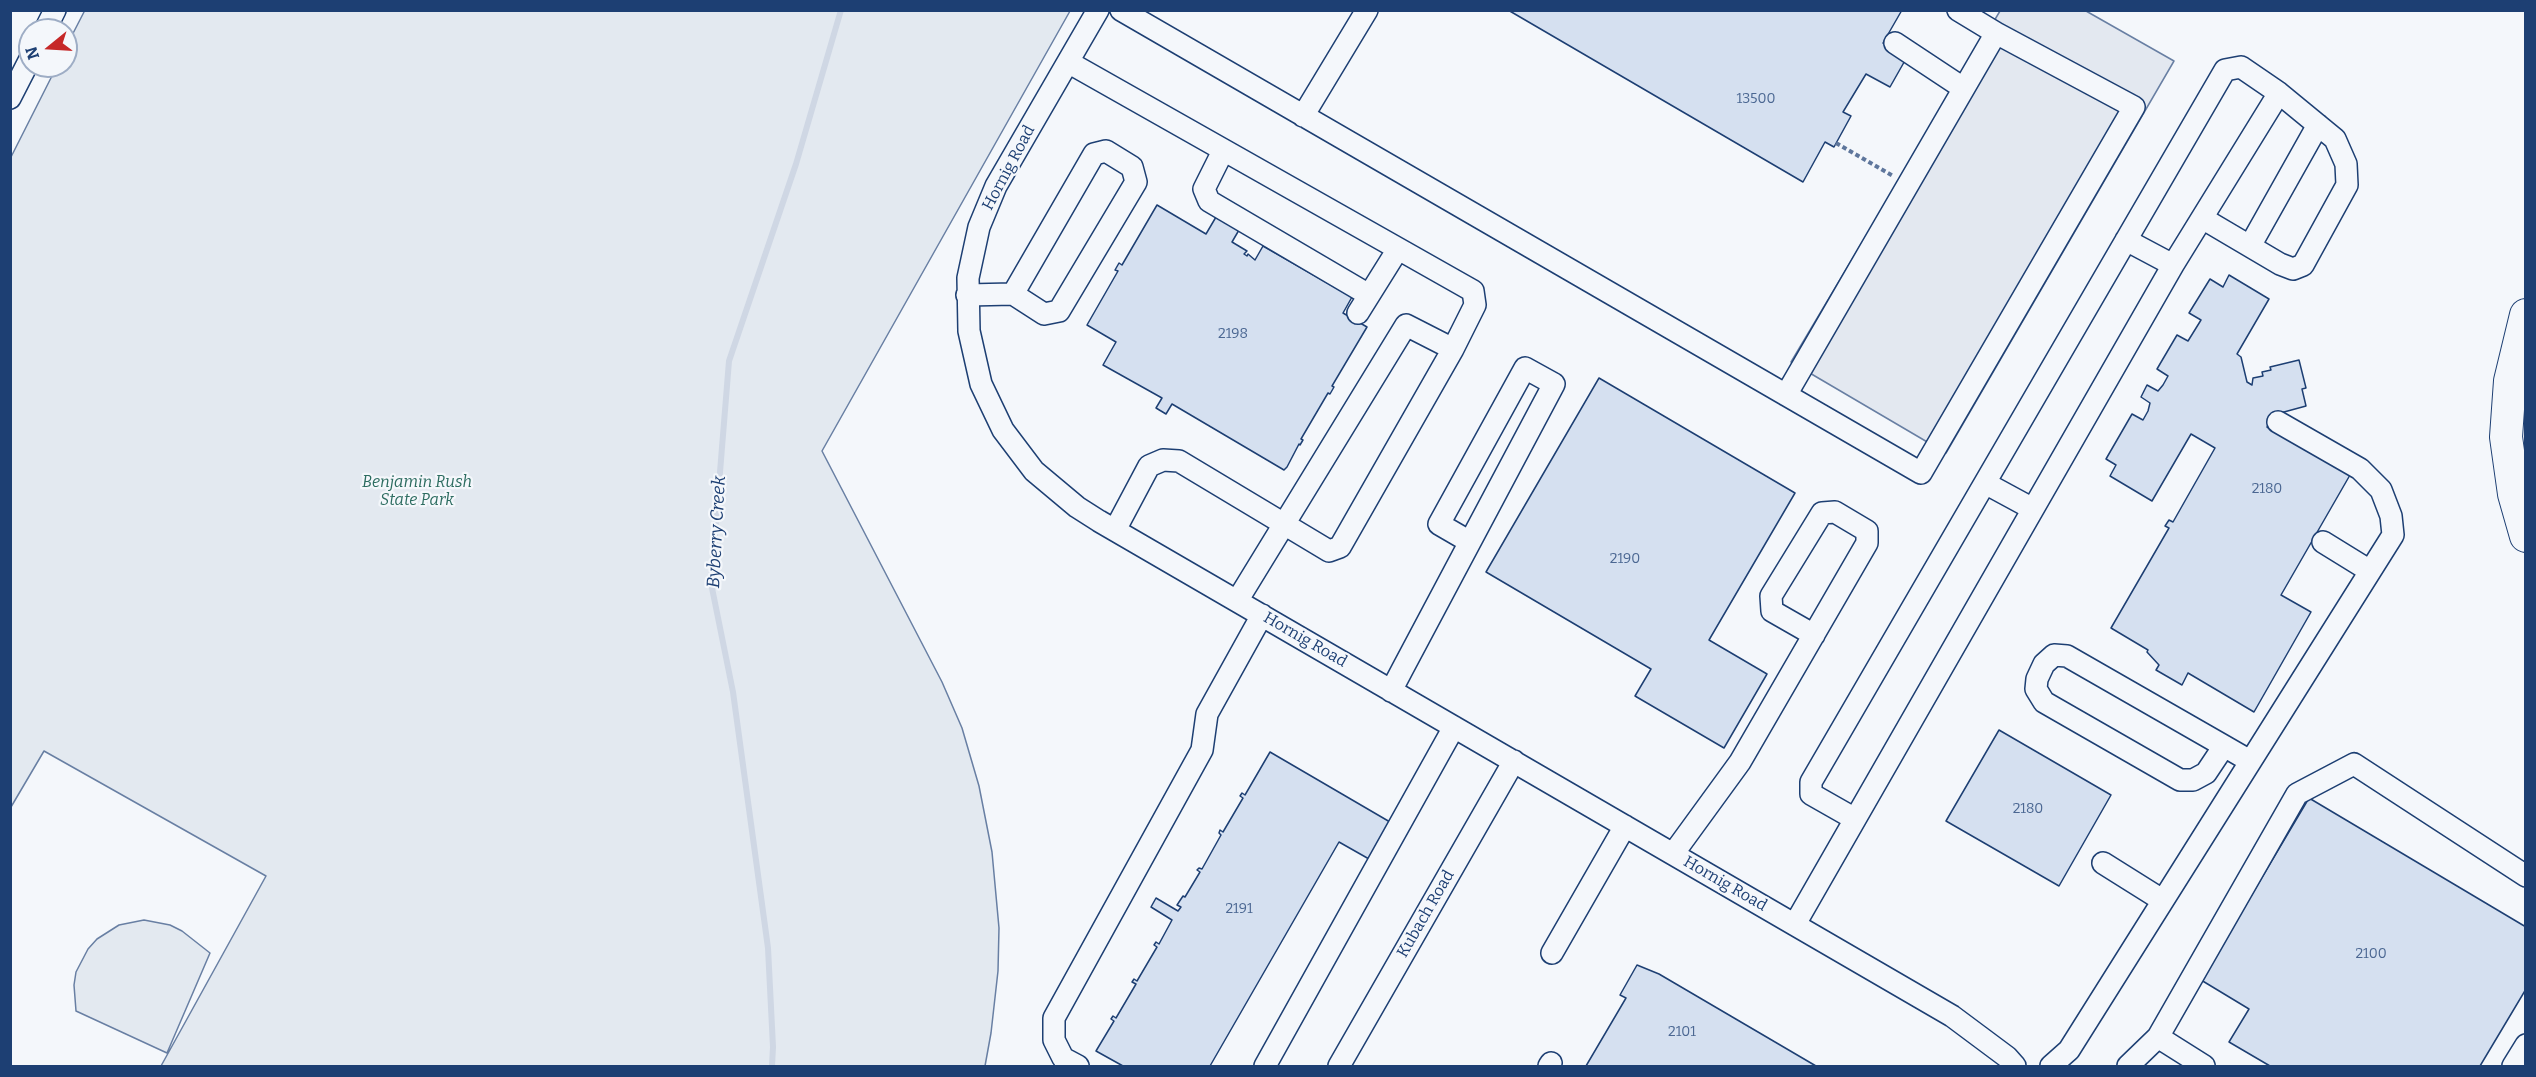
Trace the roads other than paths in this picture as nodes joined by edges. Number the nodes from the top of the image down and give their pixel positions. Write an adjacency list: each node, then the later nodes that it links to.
1 (1098, 10): 7 (street, Hornig Road)
2 (1121, 10): 12 (street)
3 (1366, 10): 12 (street)
4 (1958, 10): 5 (street)
5 (1996, 33): 9 (street); 24 (street)
6 (1895, 43): 9 (street)
7 (1068, 62): 14 (street); 21 (street, Hornig Road)
8 (20, 78): 11 (street)
9 (1962, 88): 24 (street)
10 (2279, 93): 13 (street); 15 (street); 16 (street)
11 (10, 98)
12 (1303, 116): 24 (street)
13 (2318, 125): 17 (street); 17 (street)
14 (1223, 151): 18 (street); 18 (street)
15 (2202, 218): 17 (street); 19 (street)
16 (2126, 240): 19 (street); 26 (street)
17 (2250, 246)
18 (1398, 249): 23 (street)
19 (2173, 265): 27 (street)
20 (1013, 294): 20 (street); 21 (street)
21 (967, 295): 29 (street, Hornig Road)
22 (2526, 315): 30 (highway)
23 (1453, 349): 28 (street); 28 (street)
24 (1786, 395)
25 (2278, 422): 33 (street)
26 (1985, 483): 27 (street); 42 (street)
27 (2033, 509): 42 (street)
28 (1285, 523): 29 (street); 34 (street)
29 (1115, 530): 34 (street, Hornig Road)
30 (2526, 537)
31 (1470, 542): 31 (street); 37 (street)
32 (2323, 542): 33 (street)
33 (2370, 571): 40 (street)
34 (1237, 601): 35 (street, Hornig Road)
35 (1262, 615): 37 (street, Hornig Road); 52 (street)
36 (1814, 635): 36 (street); 44 (street)
37 (1391, 690): 38 (street, Hornig Road)
38 (1454, 727): 41 (street, Hornig Road); 53 (street)
39 (2224, 746): 39 (street); 40 (street)
40 (2250, 760): 47 (street)
41 (1514, 761): 43 (street, Hornig Road); 54 (street, Kubach Road)
42 (1855, 819): 48 (street)
43 (1625, 826): 44 (street, Hornig Road); 49 (street)
44 (1673, 854): 48 (street, Hornig Road)
45 (2103, 863): 47 (street)
46 (2526, 876): 50 (street)
47 (2162, 900): 56 (street)
48 (1795, 924): 55 (street, Hornig Road)
49 (1552, 953)
50 (2158, 1037): 57 (street); 58 (street)
51 (2526, 1045): 59 (street)
52 (1078, 1066)
53 (1265, 1066)
54 (1339, 1066)
55 (2015, 1066)
56 (2051, 1066)
57 (2128, 1066)
58 (2204, 1066)
59 (2513, 1066)

